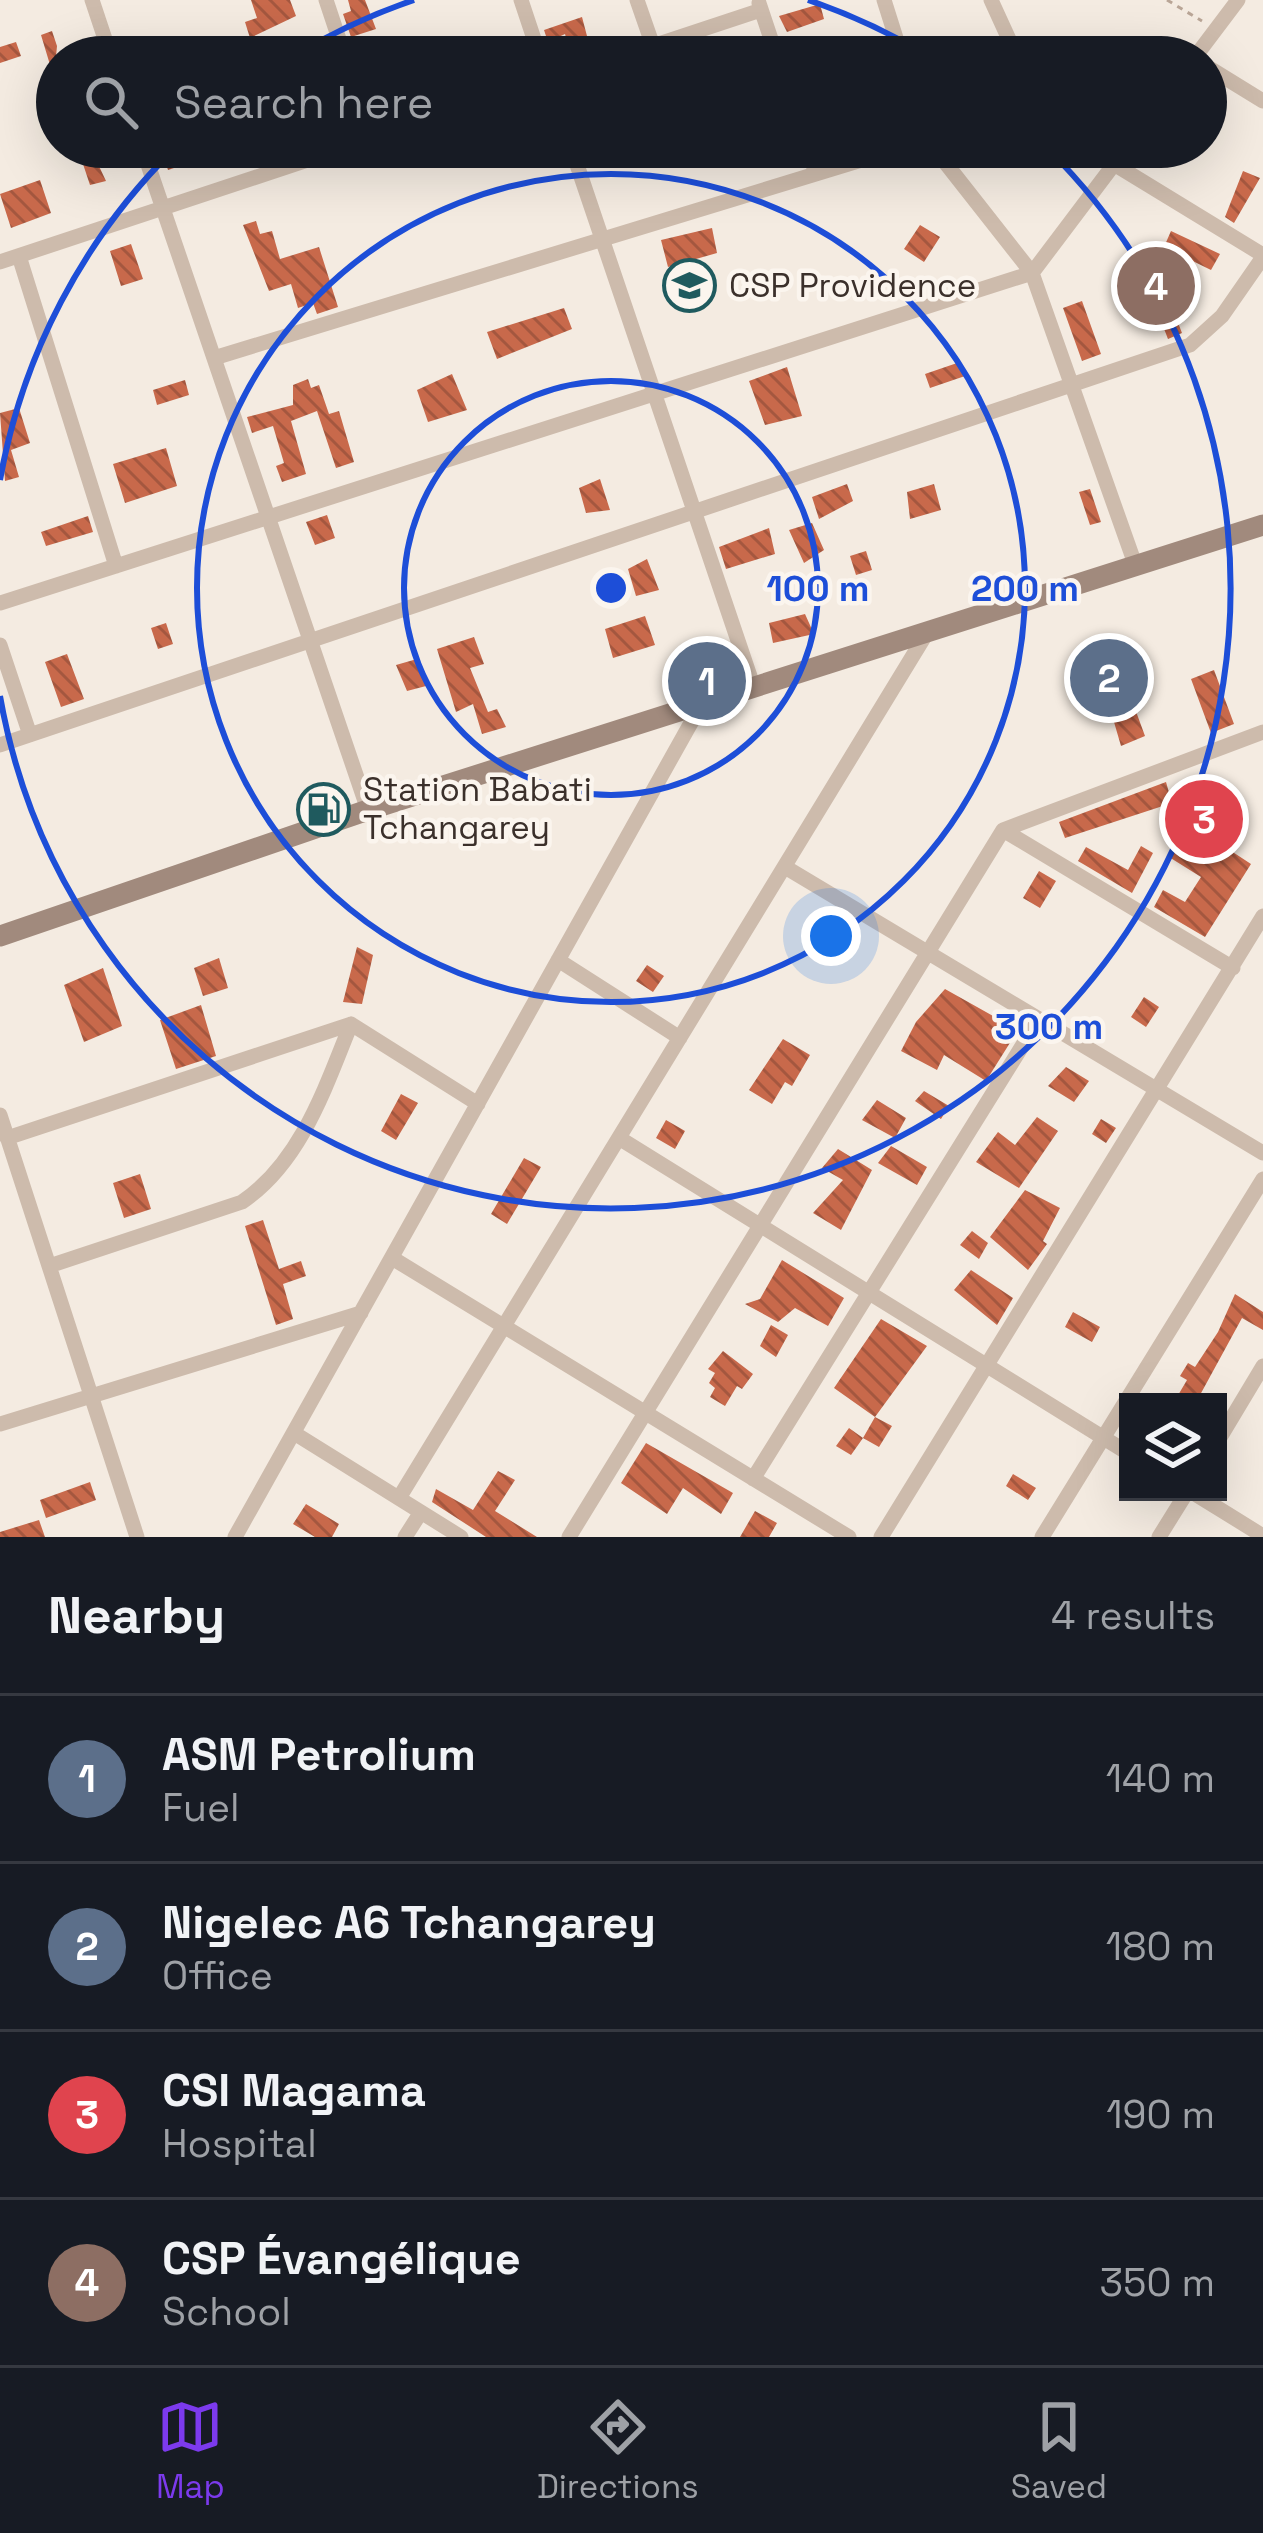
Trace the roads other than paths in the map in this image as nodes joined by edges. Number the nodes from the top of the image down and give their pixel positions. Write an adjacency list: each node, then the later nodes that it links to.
1 (92, 0): 9 (street)
2 (326, 0): 10 (street)
3 (521, 0): 11 (street)
4 (637, 0): 12 (street)
5 (884, 0): 15 (street)
6 (991, 0): 16 (street)
7 (1238, 0): 17 (street)
8 (760, 5): 13 (street); 14 (street)
9 (104, 36)
10 (338, 36)
11 (533, 36)
12 (649, 36)
13 (678, 36)
14 (770, 36)
15 (895, 36)
16 (1007, 36)
17 (1211, 36)
18 (1227, 79): 19 (street)
19 (1263, 101)
20 (149, 168): 29 (street)
21 (284, 168): 29 (street)
22 (578, 168): 30 (street)
23 (814, 168): 28 (street)
24 (836, 168): 28 (street)
25 (950, 168): 34 (street)
26 (1111, 168): 34 (street)
27 (1120, 168): 32 (street)
28 (816, 174): 30 (street)
29 (163, 208): 31 (street); 35 (street)
30 (602, 239): 35 (street); 37 (street)
31 (19, 256): 33 (street); 42 (street)
32 (1263, 256): 36 (street)
33 (0, 262)
34 (1032, 273): 36 (street); 37 (street)
35 (214, 358): 39 (street)
36 (1072, 387): 38 (street); 41 (street)
37 (654, 394): 38 (street); 39 (street)
38 (695, 514): 45 (street); 47 (street)
39 (268, 517): 42 (street); 45 (street)
40 (1263, 525): 41 (main road)
41 (1135, 565): 44 (main road)
42 (116, 566): 43 (street)
43 (0, 603)
44 (928, 632): 47 (main road); 54 (street)
45 (311, 642): 50 (street); 52 (street)
46 (0, 645): 50 (street)
47 (754, 688): 48 (main road)
48 (701, 705): 52 (main road); 58 (street)
49 (1263, 732): 53 (street)
50 (29, 735): 51 (street)
51 (0, 745)
52 (368, 810): 56 (main road)
53 (1003, 830): 57 (street); 59 (street)
54 (784, 867): 57 (street); 62 (street)
55 (1263, 916): 59 (street)
56 (0, 936)
57 (928, 952): 60 (street); 70 (street)
58 (558, 960): 62 (street); 64 (street)
59 (1233, 968): 63 (street)
60 (1039, 1019): 63 (street); 73 (street)
61 (350, 1024): 64 (street); 66 (street); 72 (street)
62 (680, 1038): 67 (street)
63 (1159, 1091): 68 (street); 76 (street)
64 (478, 1104): 71 (street)
65 (0, 1115): 66 (street)
66 (7, 1138): 72 (street)
67 (619, 1138): 70 (street); 75 (street)
68 (1263, 1153)
69 (1263, 1179): 83 (street)
70 (760, 1227): 73 (street); 79 (street)
71 (392, 1258): 74 (street); 75 (street)
72 (49, 1266): 78 (street)
73 (867, 1294): 76 (street); 85 (street)
74 (361, 1313): 78 (street); 82 (street)
75 (504, 1327): 79 (street); 86 (street)
76 (988, 1369): 83 (street); 97 (street)
77 (1260, 1377): 81 (street)
78 (91, 1393): 80 (street); 92 (street)
79 (646, 1413): 85 (street); 90 (street)
80 (0, 1424)
81 (1227, 1427)
82 (294, 1432): 86 (street); 93 (street)
83 (1103, 1438): 84 (street); 98 (street)
84 (1119, 1448)
85 (753, 1479): 96 (street)
86 (400, 1498): 89 (street)
87 (1184, 1501): 99 (street)
88 (1205, 1501): 91 (street)
89 (421, 1512): 94 (street); 95 (street)
90 (573, 1536)
91 (1263, 1536)
92 (137, 1537)
93 (235, 1537)
94 (406, 1537)
95 (461, 1537)
96 (849, 1537)
97 (881, 1537)
98 (1042, 1537)
99 (1159, 1537)

